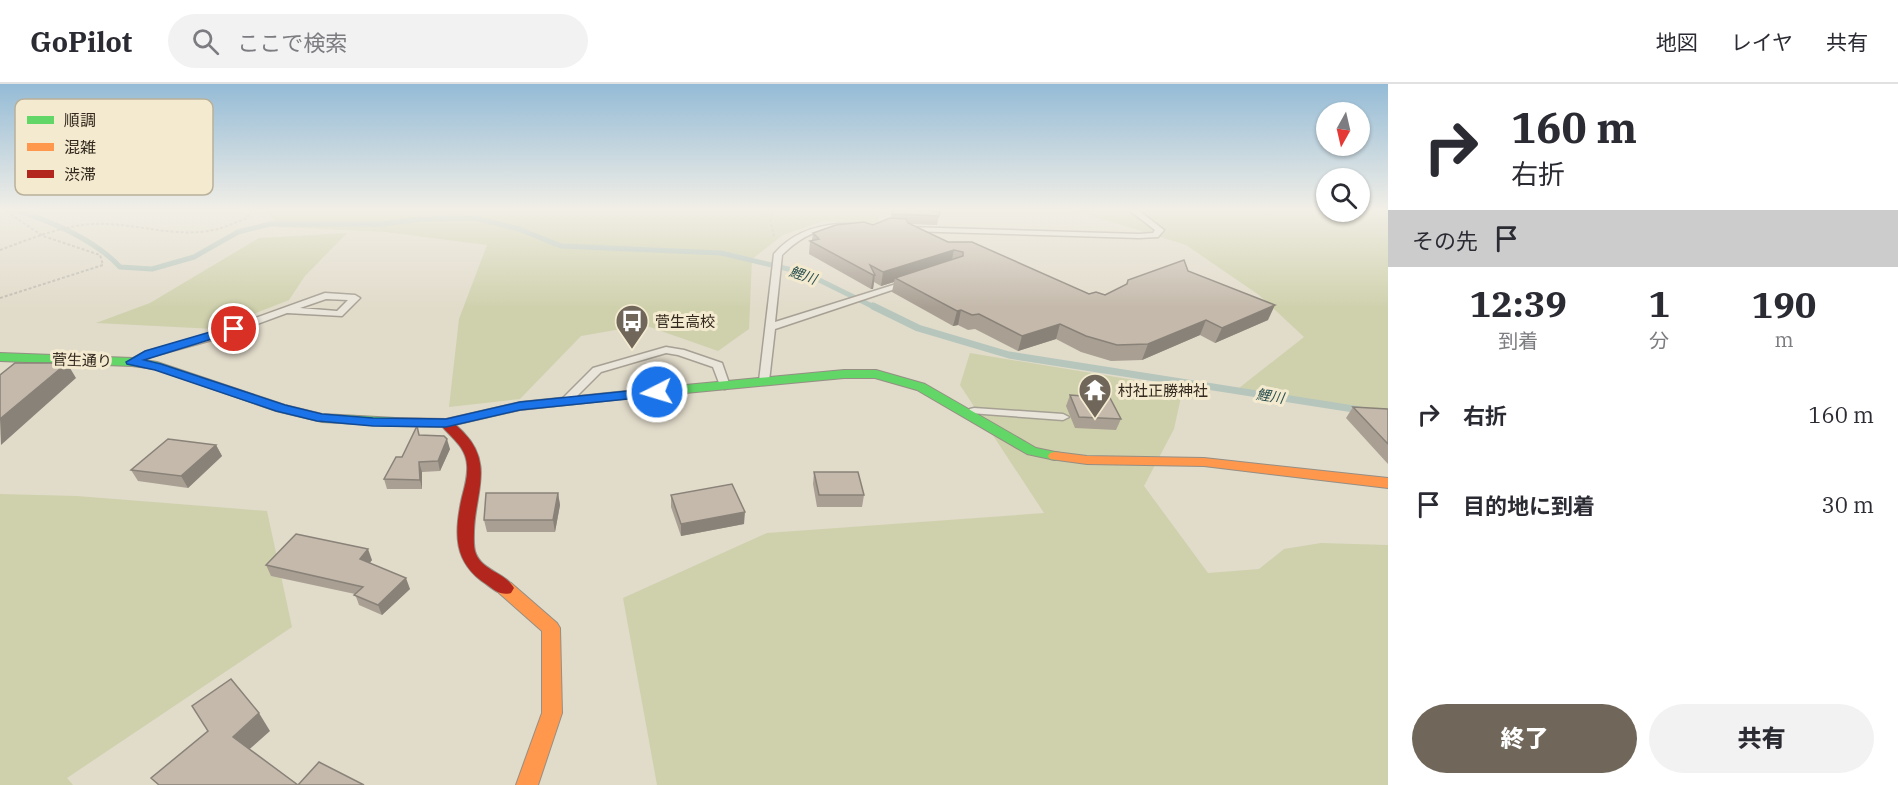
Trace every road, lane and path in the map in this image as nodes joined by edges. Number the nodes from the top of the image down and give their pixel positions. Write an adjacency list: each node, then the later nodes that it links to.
1 (22, 243): 5 (path)
2 (59, 243): 8 (path)
3 (775, 243): 6 (path)
4 (789, 243): 6 (lane)
5 (0, 250)
6 (778, 255): 10 (lane)
7 (922, 279): 10 (lane)
8 (0, 298)
9 (287, 310): 9 (lane); 12 (lane)
10 (770, 327): 13 (lane)
11 (0, 357): 12 (street, 菅生通り)
12 (132, 362): 18 (street, 菅生通り)
13 (764, 381): 14 (street, 菅生通り); 16 (street, 菅生通り)
14 (725, 386): 15 (street, 菅生通り); 15 (lane)
15 (566, 401): 18 (street, 菅生通り)
16 (961, 410): 17 (lane); 19 (street, 菅生通り)
17 (1063, 417)
18 (446, 423): 20 (street)
19 (1388, 483)
20 (527, 785)

